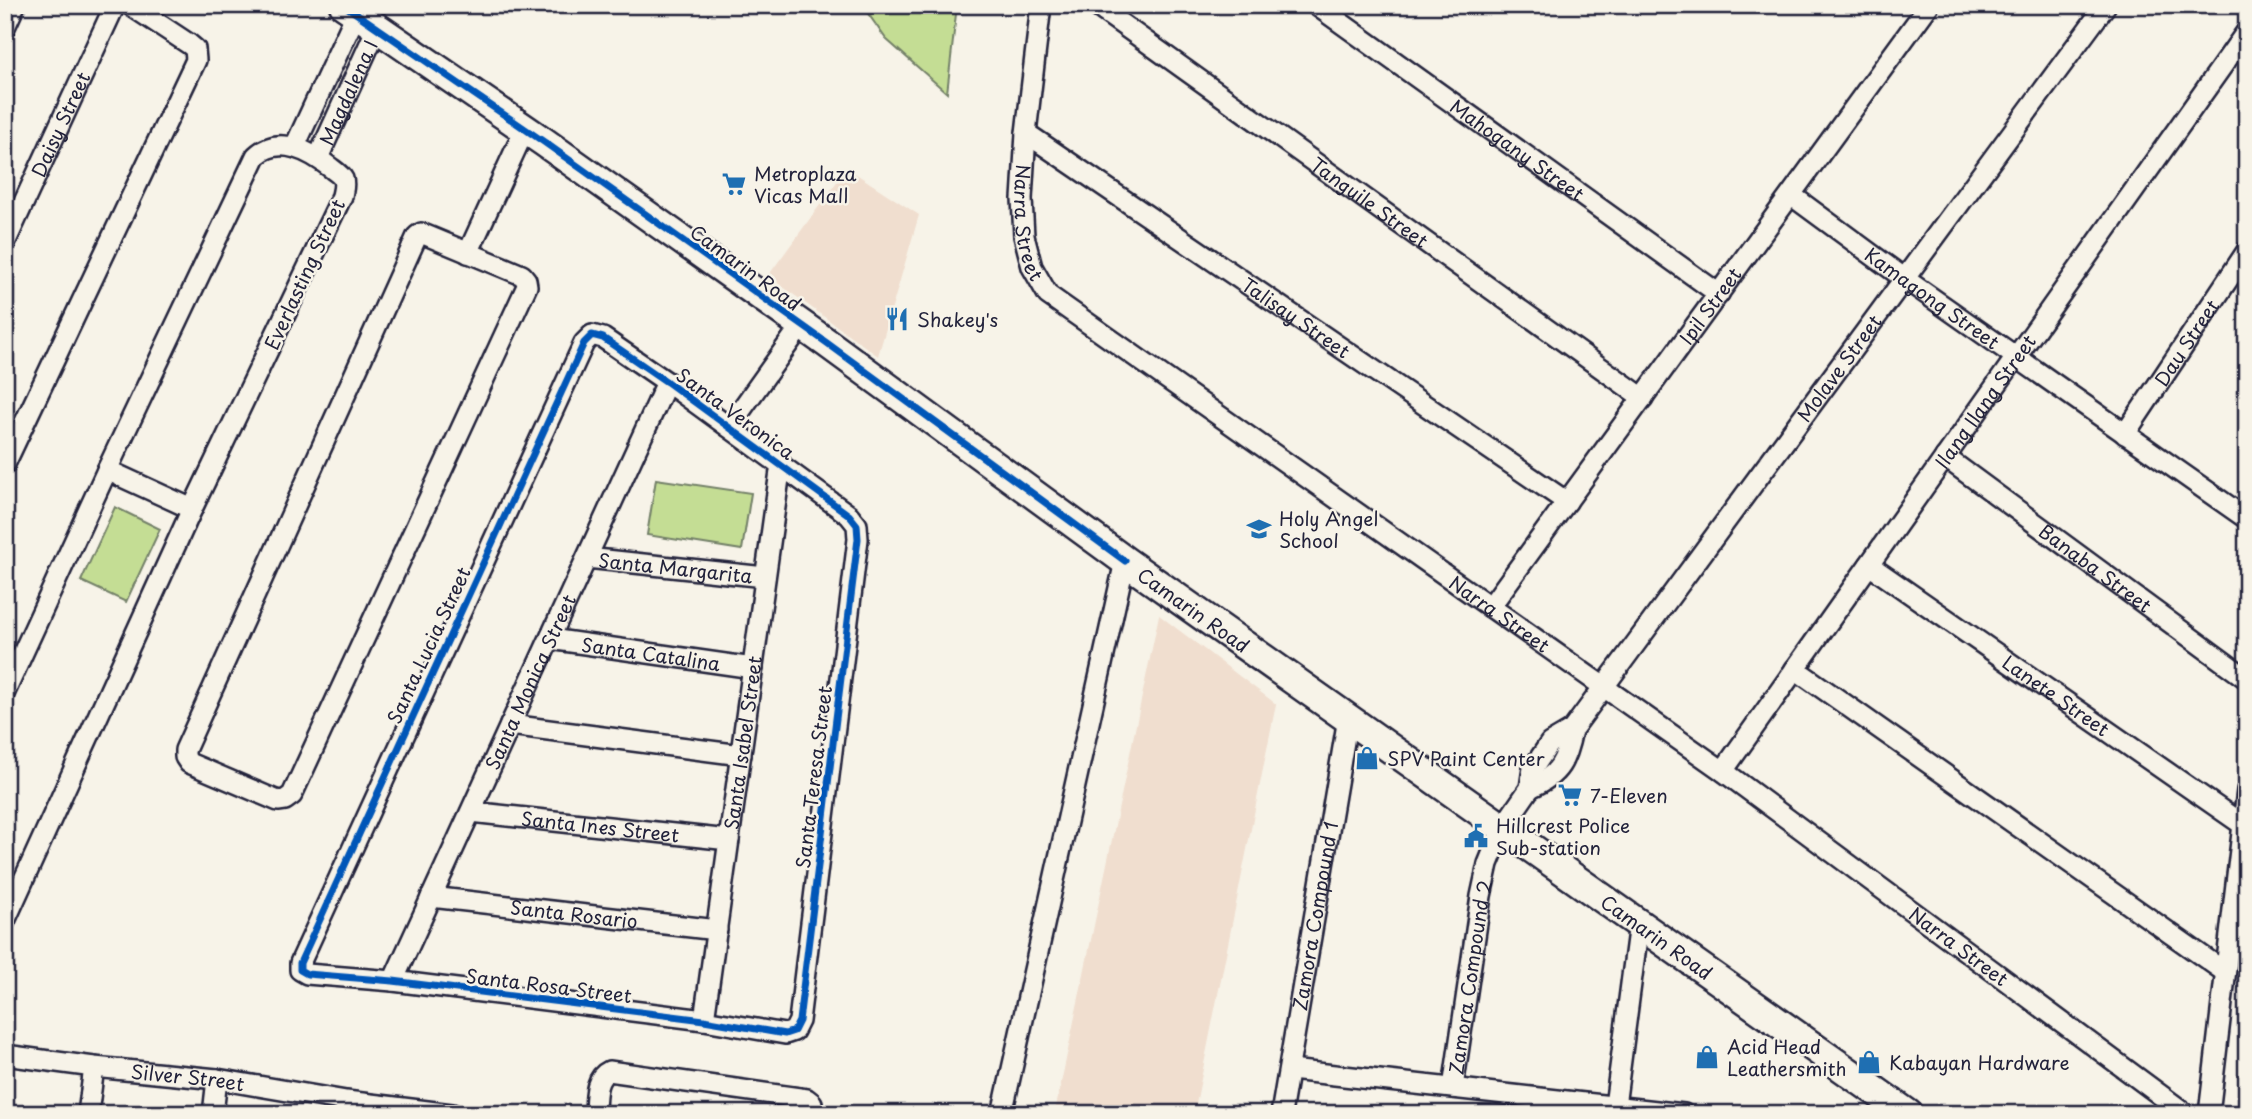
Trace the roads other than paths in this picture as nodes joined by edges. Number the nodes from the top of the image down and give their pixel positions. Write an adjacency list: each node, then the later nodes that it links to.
1 (15, 5): 10 (street)
2 (115, 5): 17 (street, Daisy Street)
3 (130, 5): 30 (street)
4 (1041, 5): 13 (street, Narra Street)
5 (1095, 5): 26 (street, Tanguile Street)
6 (1316, 5): 21 (street, Mahogany Street)
7 (1929, 5): 16 (street, Ipil Street)
8 (2106, 5): 20 (street, Molave Street)
9 (359, 16): 12 (main road, Camarin Road); 14 (street, Magdalena I); 15 (street, Magdalena I)
10 (5, 27)
11 (2247, 31): 24 (street, Ilang Ilang Street)
12 (525, 129): 19 (street); 22 (main road, Camarin Road)
13 (1026, 133): 33 (street, Talisay Street); 41 (street, Narra Street)
14 (295, 146): 15 (street, Everlasting Street); 32 (street)
15 (318, 158): 34 (street, Everlasting Street)
16 (1791, 195): 20 (street, Kamagong Street); 21 (street, Ipil Street)
17 (5, 243)
18 (2247, 251): 28 (street, Dau Street)
19 (468, 253): 19 (street)
20 (1905, 279): 24 (street, Kamagong Street); 46 (street, Molave Street)
21 (1719, 294): 26 (street, Ipil Street)
22 (801, 326): 27 (street); 38 (main road, Camarin Road)
23 (592, 335): 25 (street, Santa Veronica); 61 (street, Santa Lucia Street)
24 (2017, 356): 28 (street, Kamagong Street); 29 (street, Ilang Ilang Street)
25 (667, 382): 27 (street, Santa Veronica); 37 (street, Santa Monica Street)
26 (1643, 398): 33 (street, Ipil Street)
27 (729, 427): 31 (street, Santa Veronica)
28 (2125, 434): 35 (street, Kamagong Street)
29 (1945, 457): 39 (street, Ilang Ilang Street); 45 (street, Banaba Street)
30 (5, 464)
31 (780, 464): 36 (street, Santa Veronica); 40 (street, Santa Isabel Street)
32 (107, 470): 34 (street); 47 (street)
33 (1567, 502): 41 (street, Ipil Street)
34 (192, 509): 58 (street, Everlasting Street)
35 (2247, 519)
36 (856, 525): 65 (street, Santa Teresa Street)
37 (587, 558): 40 (street, Santa Margarita); 42 (street, Santa Monica Street)
38 (1125, 561): 48 (main road, Camarin Road); 78 (street)
39 (1869, 565): 44 (street, Ilang Ilang Street); 54 (street, Lanete Street)
40 (765, 577): 43 (street, Santa Isabel Street)
41 (1490, 607): 46 (street, Narra Street)
42 (550, 639): 43 (street, Santa Catalina); 49 (street, Santa Monica Street)
43 (752, 668): 50 (street, Santa Isabel Street)
44 (1795, 669): 51 (street, Ilang Ilang Street); 62 (street)
45 (2247, 678)
46 (1604, 687): 51 (street, Narra Street); 55 (street, Molave Street)
47 (5, 692)
48 (1348, 718): 55 (main road, Camarin Road); 68 (street, Zamora Compound 1)
49 (510, 725): 50 (street); 53 (street, Santa Monica Street)
50 (741, 755): 56 (street, Santa Isabel Street)
51 (1723, 771): 82 (street, Narra Street)
52 (2247, 790): 54 (street)
53 (471, 812): 56 (street, Santa Ines Street); 57 (street, Santa Monica Street)
54 (2243, 825): 62 (street)
55 (1503, 827): 59 (main road, Camarin Road); 70 (street, Zamora Compound 2)
56 (729, 839): 60 (street, Santa Isabel Street)
57 (431, 897): 60 (street, Santa Rosario); 63 (street, Santa Monica Street)
58 (5, 921)
59 (1639, 923): 71 (street); 81 (main road, Camarin Road)
60 (717, 930): 64 (street, Santa Isabel Street)
61 (300, 970): 63 (street, Santa Rosa Street)
62 (2225, 972): 83 (street)
63 (393, 981): 64 (street, Santa Rosa Street)
64 (704, 1020): 65 (street, Santa Rosa Street)
65 (794, 1031)
66 (5, 1055): 67 (street, Silver Street)
67 (94, 1067): 69 (street, Silver Street); 74 (street)
68 (1290, 1070): 70 (street); 79 (street, Zamora Compound 1)
69 (217, 1079): 72 (street, Silver Street); 75 (street)
70 (1453, 1088): 71 (street)
71 (1615, 1106): 80 (street)
72 (345, 1108): 76 (street, Silver Street)
73 (813, 1109): 77 (street)
74 (88, 1114)
75 (213, 1114)
76 (452, 1114)
77 (595, 1114)
78 (1002, 1114)
79 (1281, 1114)
80 (1684, 1114)
81 (1908, 1114)
82 (2186, 1114)
83 (2209, 1114)

